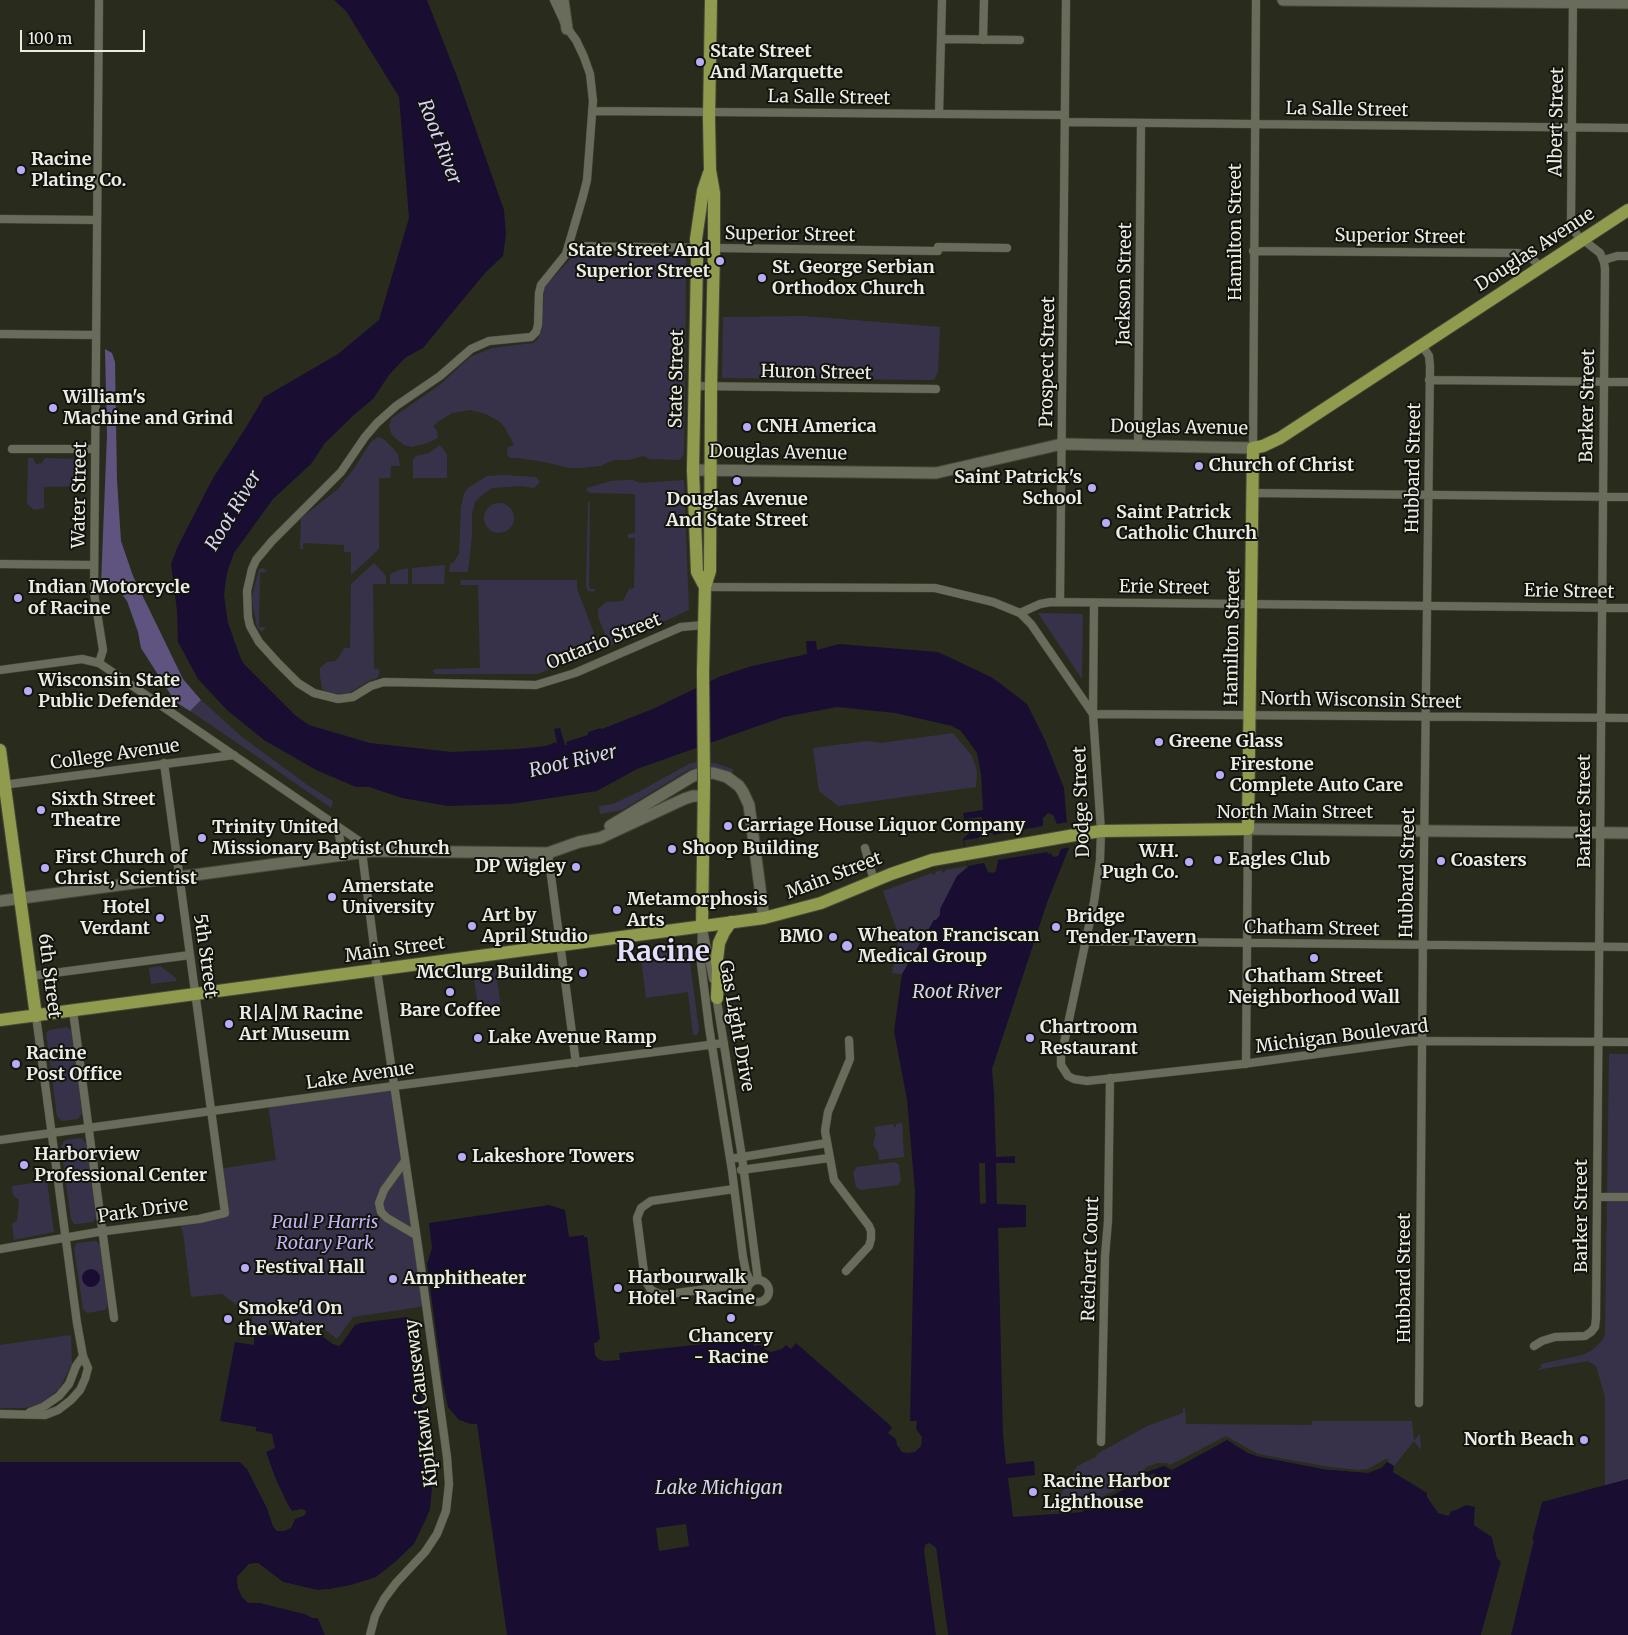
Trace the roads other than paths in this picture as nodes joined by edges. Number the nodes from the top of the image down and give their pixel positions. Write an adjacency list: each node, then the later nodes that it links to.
1 (100, 0): 30 (street, Water Street)
2 (554, 0): 15 (street)
3 (564, 0): 15 (street)
4 (704, 0): 14 (main road)
5 (712, 0): 14 (main road, State Street)
6 (942, 0): 16 (street)
7 (984, 0): 17 (street)
8 (1066, 0): 22 (street, Prospect Street)
9 (1256, 0): 24 (street, Hamilton Street)
10 (1283, 0): 11 (street)
11 (1407, 1): 12 (street)
12 (1573, 1): 13 (street); 25 (street, Albert Street)
13 (1628, 4)
14 (711, 13): 20 (main road, State Street)
15 (567, 29): 19 (street)
16 (942, 39): 17 (street); 21 (street)
17 (983, 40): 18 (street)
18 (1020, 40)
19 (592, 110): 20 (street, La Salle Street); 32 (street)
20 (709, 112): 21 (street, La Salle Street); 27 (main road, State Street)
21 (939, 114): 22 (street, La Salle Street)
22 (1065, 118): 23 (street, La Salle Street); 49 (street, Prospect Street)
23 (1141, 123): 24 (street, La Salle Street); 50 (street, Jackson Street)
24 (1254, 124): 25 (street, La Salle Street); 36 (street, Hamilton Street)
25 (1572, 127): 26 (street, La Salle Street); 31 (street, Albert Street)
26 (1628, 128)
27 (710, 170): 34 (main road, State Street); 35 (main road, State Street)
28 (1628, 210): 31 (main road, Douglas Avenue)
29 (0, 219): 30 (street)
30 (97, 220): 41 (street, Water Street)
31 (1583, 240): 38 (street); 39 (main road, Douglas Avenue)
32 (568, 246): 34 (street, Superior Street); 70 (street, Ontario Street)
33 (1007, 248): 35 (street, Superior Street)
34 (696, 249): 35 (street, Superior Street); 46 (main road, State Street)
35 (714, 249): 47 (main road, State Street)
36 (1253, 250): 39 (street, Superior Street); 51 (street, Hamilton Street)
37 (1628, 256): 38 (street)
38 (1604, 260): 44 (street, Barker Street)
39 (1541, 267): 42 (main road, Douglas Avenue)
40 (0, 334): 41 (street)
41 (96, 335): 52 (street, Water Street)
42 (1422, 345): 43 (street, Hubbard Street); 51 (main road, Douglas Avenue)
43 (1429, 380): 44 (street); 57 (street, Hubbard Street)
44 (1604, 382): 45 (street); 58 (street, Barker Street)
45 (1628, 382)
46 (694, 386): 47 (street, Huron Street); 54 (main road, State Street)
47 (712, 387): 48 (street, Huron Street); 55 (main road, State Street)
48 (936, 389)
49 (1062, 444): 50 (street, Douglas Avenue); 55 (street, Douglas Avenue); 63 (street, Prospect Street)
50 (1138, 445): 51 (street, Douglas Avenue)
51 (1253, 448): 56 (main road, Hamilton Street)
52 (95, 449): 53 (street); 61 (street, Water Street)
53 (12, 450)
54 (693, 470): 55 (street, Douglas Avenue); 62 (main road, State Street)
55 (710, 470): 62 (main road, State Street)
56 (1252, 493): 57 (street); 65 (main road, Hamilton Street)
57 (1428, 495): 58 (street); 66 (street, Hubbard Street)
58 (1603, 497): 59 (street); 67 (street, Barker Street)
59 (1628, 497)
60 (0, 564): 61 (street)
61 (94, 565): 71 (street, Water Street)
62 (705, 587): 69 (street); 70 (main road, State Street)
63 (1060, 602): 64 (street, Erie Street); 69 (street, Erie Street)
64 (1094, 602): 65 (street, Erie Street); 73 (street, Dodge Street)
65 (1251, 604): 66 (street, Erie Street); 74 (main road, Hamilton Street)
66 (1426, 606): 67 (street, Erie Street); 75 (street, Hubbard Street)
67 (1602, 608): 68 (street, Erie Street); 76 (street, Barker Street)
68 (1628, 608)
69 (1020, 613): 73 (street)
70 (704, 626): 82 (main road, State Street, bridge)
71 (99, 663): 72 (street); 79 (street)
72 (0, 670)
73 (1093, 714): 74 (street, North Wisconsin Street); 85 (street, Dodge Street)
74 (1250, 715): 75 (street, North Wisconsin Street); 84 (main road, Hamilton Street)
75 (1425, 716): 76 (street, North Wisconsin Street); 86 (street, Hubbard Street)
76 (1600, 718): 77 (street, North Wisconsin Street); 87 (street, Barker Street)
77 (1628, 718)
78 (0, 750): 81 (main road, 6th Street)
79 (234, 755): 80 (street, College Avenue); 83 (street)
80 (164, 763): 81 (street, College Avenue); 95 (street, 5th Street)
81 (2, 785): 97 (main road, 6th Street)
82 (704, 790): 89 (street); 101 (main road, State Street)
83 (336, 825): 91 (street); 94 (street)
84 (1248, 829): 85 (main road, North Main Street); 86 (street, North Main Street); 103 (street, Hamilton Street)
85 (1101, 831): 93 (main road, North Main Street); 102 (street, Dodge Street)
86 (1424, 831): 87 (street, North Main Street); 105 (street, Hubbard Street)
87 (1600, 832): 88 (street, North Main Street); 106 (street, Barker Street)
88 (1628, 833)
89 (579, 842): 92 (street); 99 (street)
90 (865, 848): 96 (street)
91 (362, 852): 92 (street); 94 (street); 109 (street, KipiKawi Causeway)
92 (548, 853): 104 (street)
93 (964, 854): 96 (main road, Main Street)
94 (342, 855): 95 (street)
95 (180, 877): 97 (street); 108 (street, 5th Street)
96 (874, 881): 99 (main road, Main Street)
97 (21, 898): 98 (street); 110 (main road, 6th Street)
98 (0, 901)
99 (764, 918): 100 (main road, Main Street)
100 (731, 922): 101 (main road, Main Street); 112 (main road)
101 (702, 926): 104 (main road, Main Street); 112 (street, Gas Light Drive); 121 (street, Gas Light Drive)
102 (1085, 942): 103 (street, Chatham Street); 124 (street, Dodge Street)
103 (1247, 944): 105 (street, Chatham Street); 123 (street, Hamilton Street)
104 (560, 946): 109 (main road, Main Street); 122 (street)
105 (1422, 946): 106 (street, Chatham Street); 117 (street, Hubbard Street)
106 (1599, 947): 107 (street, Chatham Street); 118 (street, Barker Street)
107 (1628, 947)
108 (190, 955): 110 (street); 111 (street, 5th Street)
109 (377, 970): 111 (main road, Main Street); 126 (street, KipiKawi Causeway)
110 (31, 976): 114 (main road, 6th Street)
111 (195, 994): 113 (main road, Main Street); 127 (street, 5th Street)
112 (717, 998): 120 (street, Gas Light Drive)
113 (73, 1010): 114 (main road, Main Street); 128 (street)
114 (36, 1016): 115 (main road, Main Street); 129 (street, 6th Street)
115 (0, 1020)
116 (849, 1040): 131 (street)
117 (1422, 1041): 118 (street, Michigan Boulevard); 123 (street, Michigan Boulevard); 151 (street, Hubbard Street)
118 (1598, 1042): 119 (street, Michigan Boulevard); 139 (street, Barker Street)
119 (1628, 1042)
120 (724, 1043): 121 (street, Lake Avenue); 132 (street, Gas Light Drive)
121 (711, 1045): 122 (street, Lake Avenue); 134 (street, Gas Light Drive)
122 (576, 1063): 126 (street, Lake Avenue)
123 (1246, 1064): 125 (street, Michigan Boulevard)
124 (1064, 1070): 125 (street, Michigan Boulevard)
125 (1110, 1078): 154 (street, Reichert Court)
126 (394, 1086): 127 (street, Lake Avenue); 135 (street, KipiKawi Causeway)
127 (211, 1112): 128 (street, Lake Avenue); 141 (street, 5th Street)
128 (89, 1128): 129 (street, Lake Avenue); 142 (street)
129 (52, 1133): 130 (street, Lake Avenue); 144 (street, 6th Street)
130 (0, 1140)
131 (827, 1143): 132 (street); 133 (street)
132 (742, 1157): 134 (street); 136 (street, Gas Light Drive)
133 (829, 1158): 136 (street); 146 (street)
134 (730, 1159): 137 (street, Gas Light Drive)
135 (405, 1161): 143 (street, KipiKawi Causeway); 143 (street)
136 (744, 1169): 137 (street); 147 (street, Gas Light Drive)
137 (732, 1171): 138 (street, Gas Light Drive)
138 (734, 1189): 147 (street, Gas Light Drive); 147 (street)
139 (1597, 1197): 140 (street); 149 (street, Barker Street)
140 (1628, 1197)
141 (225, 1213): 142 (street, Park Drive)
142 (103, 1231): 144 (street, Park Drive); 148 (street)
143 (416, 1235): 155 (street, KipiKawi Causeway)
144 (65, 1237): 145 (street, Park Drive); 150 (street, 6th Street)
145 (0, 1250)
146 (846, 1271)
147 (755, 1281)
148 (114, 1318)
149 (1534, 1346)
150 (83, 1356): 152 (street); 152 (street, 6th Street)
151 (1419, 1403)
152 (27, 1413): 153 (street)
153 (0, 1414)
154 (1101, 1442)
155 (370, 1635)

